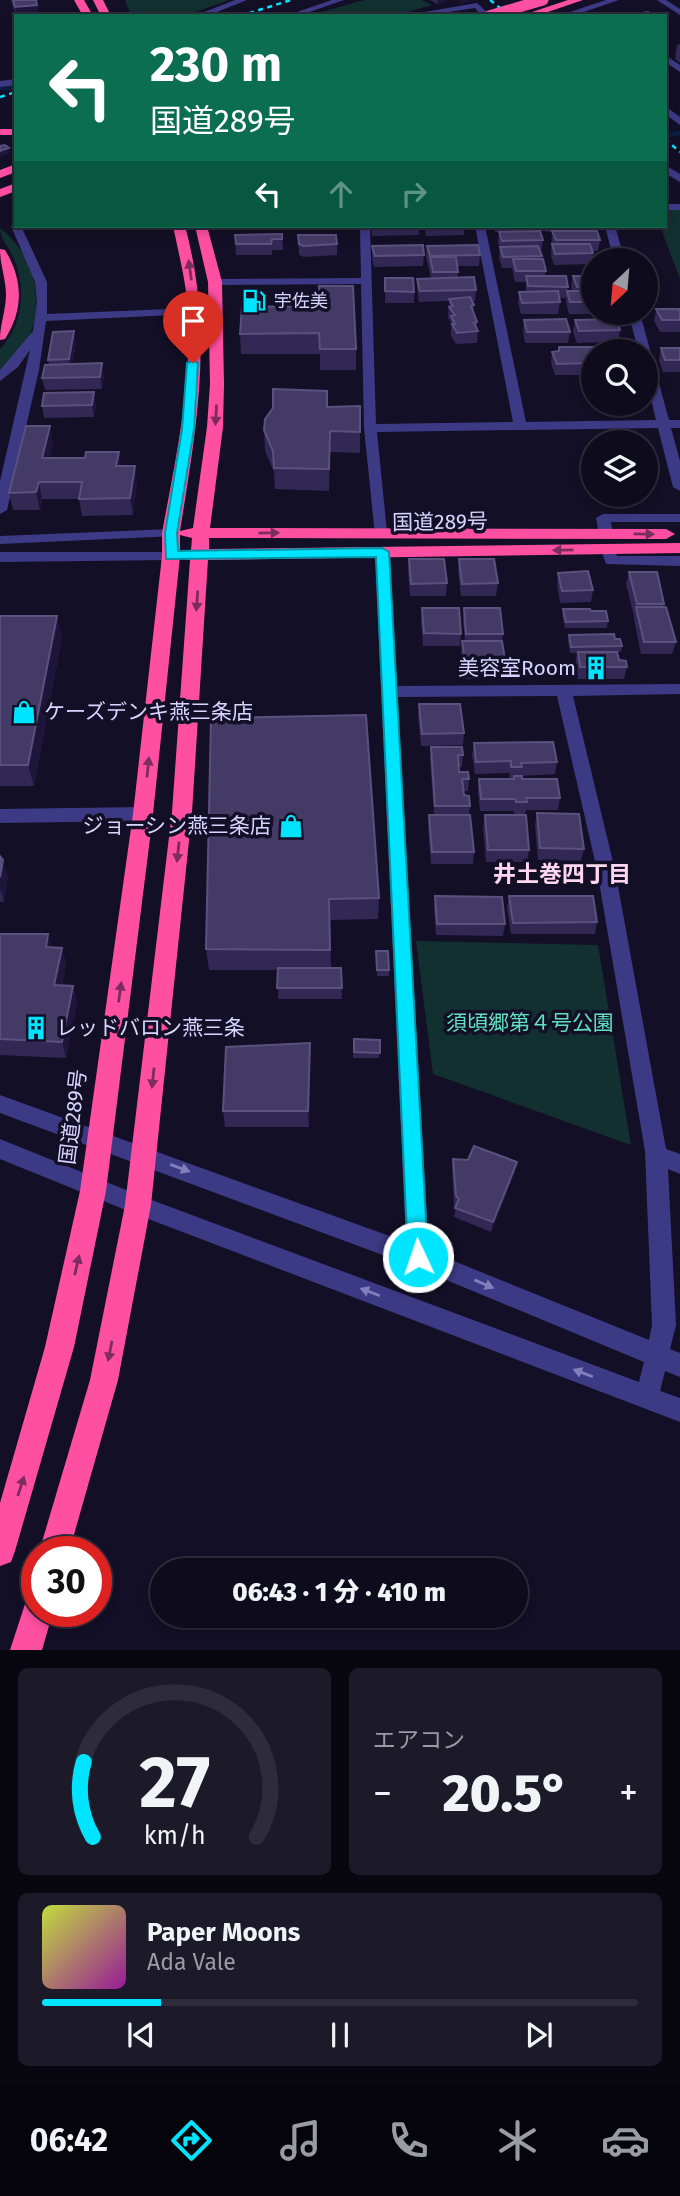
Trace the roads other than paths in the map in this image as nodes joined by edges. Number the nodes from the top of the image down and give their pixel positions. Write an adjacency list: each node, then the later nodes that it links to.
1 (243, 0): 9 (street)
2 (340, 0): 10 (street)
3 (543, 0): 13 (highway, bridge)
4 (578, 0): 14 (highway)
5 (615, 0): 7 (street)
6 (661, 0): 8 (street)
7 (596, 6): 15 (street); 16 (street)
8 (680, 13)
9 (204, 14)
10 (295, 14)
11 (418, 14): 12 (street)
12 (486, 14)
13 (495, 14)
14 (532, 14)
15 (569, 14)
16 (606, 14)
17 (680, 128): 18 (street)
18 (669, 131)
19 (18, 228): 30 (street)
20 (179, 228): 29 (highway, 国道289号, one-way to 20)
21 (202, 228): 28 (highway)
22 (365, 228): 27 (street)
23 (480, 228): 36 (street)
24 (611, 228): 25 (street)
25 (616, 248)
26 (0, 253): 31 (highway)
27 (365, 281): 28 (street); 37 (street)
28 (215, 282): 46 (highway, one-way to 46)
29 (194, 311): 30 (street); 45 (highway, 国道289号)
30 (41, 321): 32 (street); 39 (street)
31 (0, 336)
32 (0, 377)
33 (658, 399): 34 (street)
34 (665, 424): 35 (street); 36 (street); 38 (street)
35 (680, 424)
36 (520, 425): 37 (street)
37 (370, 428): 41 (street)
38 (680, 487)
39 (0, 510)
40 (680, 518): 44 (street)
41 (380, 531): 44 (highway, 国道289号); 46 (highway, 国道289号, one-way to 41)
42 (680, 534): 44 (highway, 国道289号, one-way to 42)
43 (0, 540): 45 (street)
44 (607, 541): 47 (highway, 国道289号); 48 (highway, 国道289号, one-way to 48); 50 (street)
45 (171, 544): 46 (highway, 国道289号); 49 (street); 54 (highway, 国道289号, one-way to 45)
46 (201, 544): 48 (highway, 国道289号); 60 (highway, one-way to 60)
47 (680, 548)
48 (382, 552): 53 (street)
49 (0, 557)
50 (680, 561)
51 (680, 689): 52 (street)
52 (564, 690): 53 (street); 59 (street)
53 (391, 692): 64 (street)
54 (143, 814): 55 (street); 57 (highway, 国道289号, one-way to 54)
55 (0, 816)
56 (0, 1104): 57 (street)
57 (101, 1139): 60 (street); 62 (highway, 国道289号)
58 (0, 1149): 62 (street)
59 (656, 1150): 61 (street); 65 (street)
60 (142, 1154): 63 (highway); 64 (street, one-way to 64)
61 (680, 1164)
62 (94, 1187): 63 (street); 70 (highway, 国道289号, one-way to 62)
63 (138, 1205): 67 (street, one-way to 63); 69 (highway, one-way to 69)
64 (418, 1257): 65 (street, one-way to 65)
65 (657, 1357): 66 (street); 67 (street)
66 (680, 1366)
67 (647, 1398): 68 (street)
68 (680, 1410)
69 (59, 1536)
70 (0, 1551)
71 (33, 1627): 72 (highway)
72 (26, 1650)

